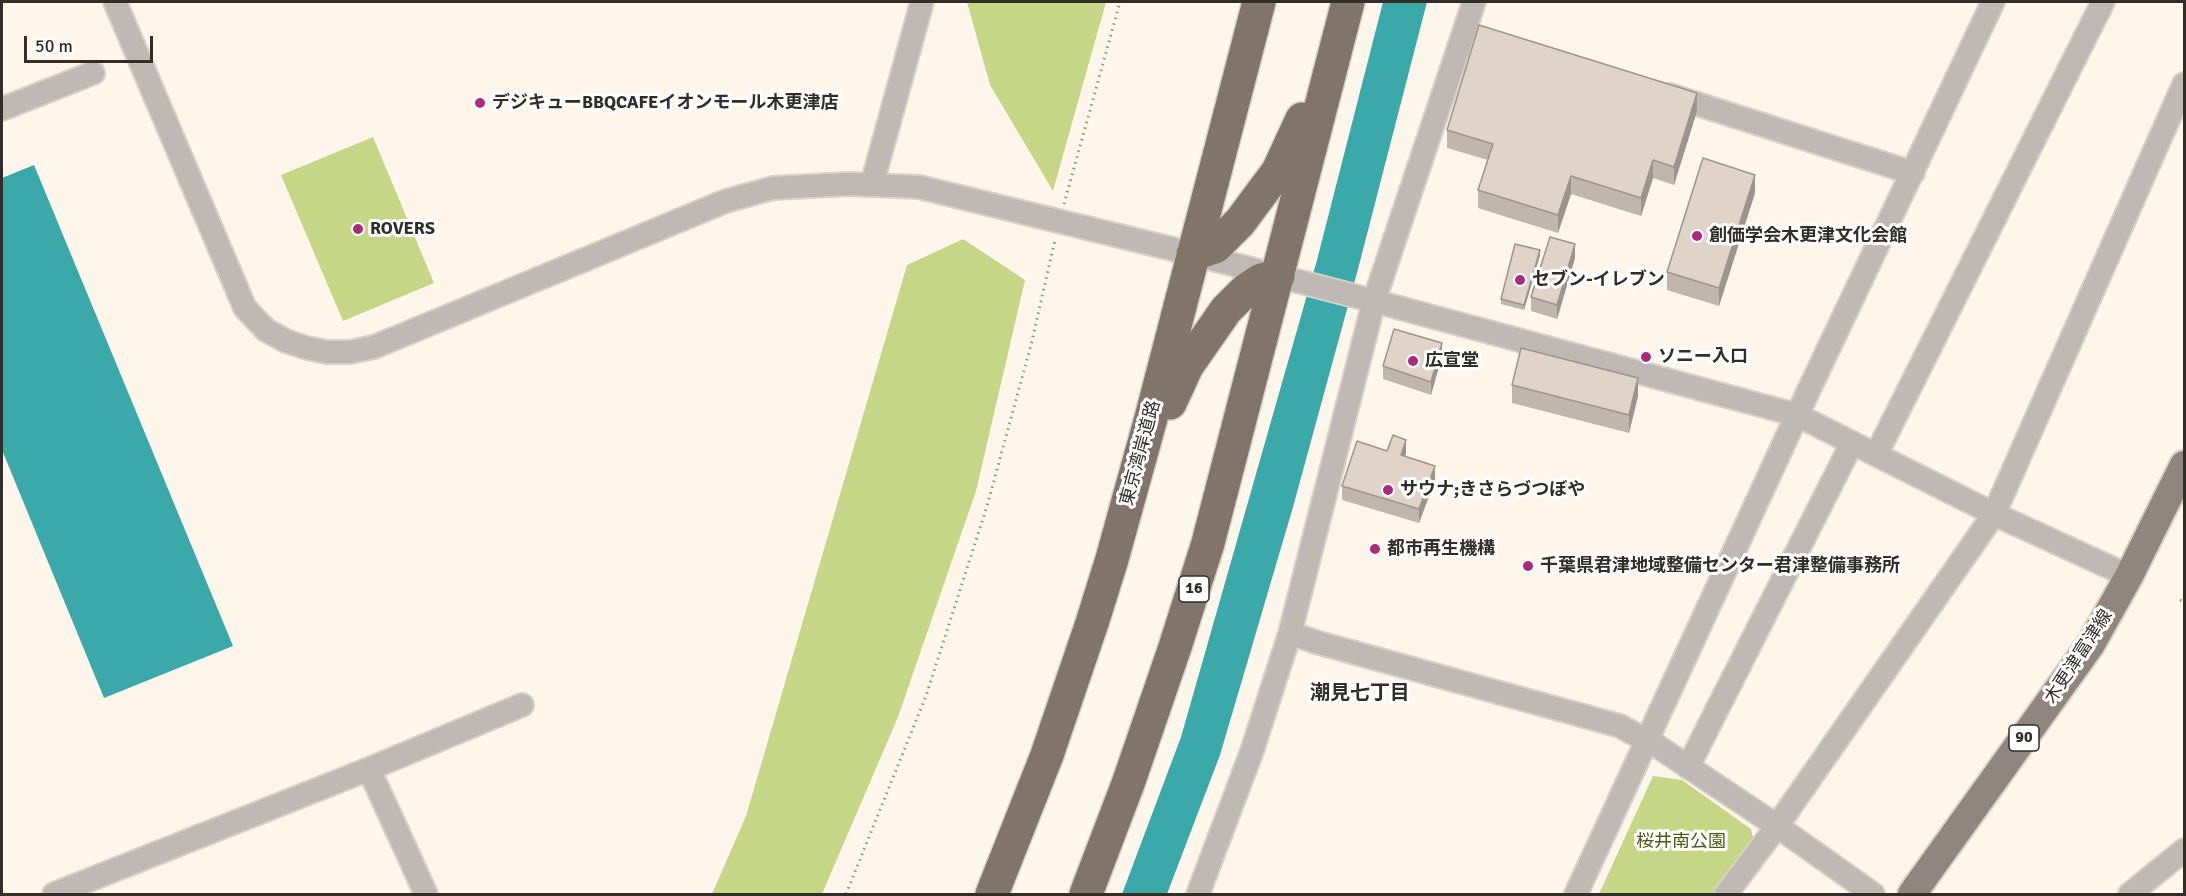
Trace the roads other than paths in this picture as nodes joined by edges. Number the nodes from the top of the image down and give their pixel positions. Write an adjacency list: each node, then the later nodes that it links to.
1 (115, 2): 13 (street)
2 (922, 2): 13 (street)
3 (1258, 2): 14 (highway, 東京湾岸道路)
4 (1346, 2): 14 (highway); 15 (highway, 16)
5 (1474, 2): 16 (street)
6 (1993, 2): 12 (street)
7 (2103, 2): 19 (street)
8 (93, 73): 11 (street)
9 (2184, 84): 21 (street)
10 (1652, 89): 12 (street)
11 (2, 109)
12 (1913, 172): 17 (street)
13 (872, 184): 14 (street)
14 (1193, 254): 15 (street); 22 (highway, 東京湾岸道路)
15 (1278, 276): 16 (street); 22 (highway); 34 (highway, 16)
16 (1374, 301): 17 (street); 24 (street)
17 (1797, 415): 18 (street); 26 (street)
18 (1852, 443): 19 (street); 27 (street)
19 (1876, 455): 21 (street)
20 (2184, 465): 23 (main road, 木更津富津線 / 90)
21 (1994, 514): 23 (street); 29 (street)
22 (1112, 559): 33 (highway, 東京湾岸道路)
23 (2129, 576): 39 (main road, 木更津富津線 / 90)
24 (1290, 633): 26 (street); 35 (street)
25 (522, 705): 28 (street)
26 (1647, 740): 27 (street); 36 (street)
27 (1688, 767): 29 (street)
28 (369, 768): 31 (street); 32 (street)
29 (1777, 826): 37 (street); 38 (street)
30 (2184, 850): 40 (street)
31 (54, 894)
32 (426, 894)
33 (992, 894)
34 (1086, 894)
35 (1198, 894)
36 (1576, 894)
37 (1726, 894)
38 (1872, 894)
39 (1912, 894)
40 (2130, 894)

